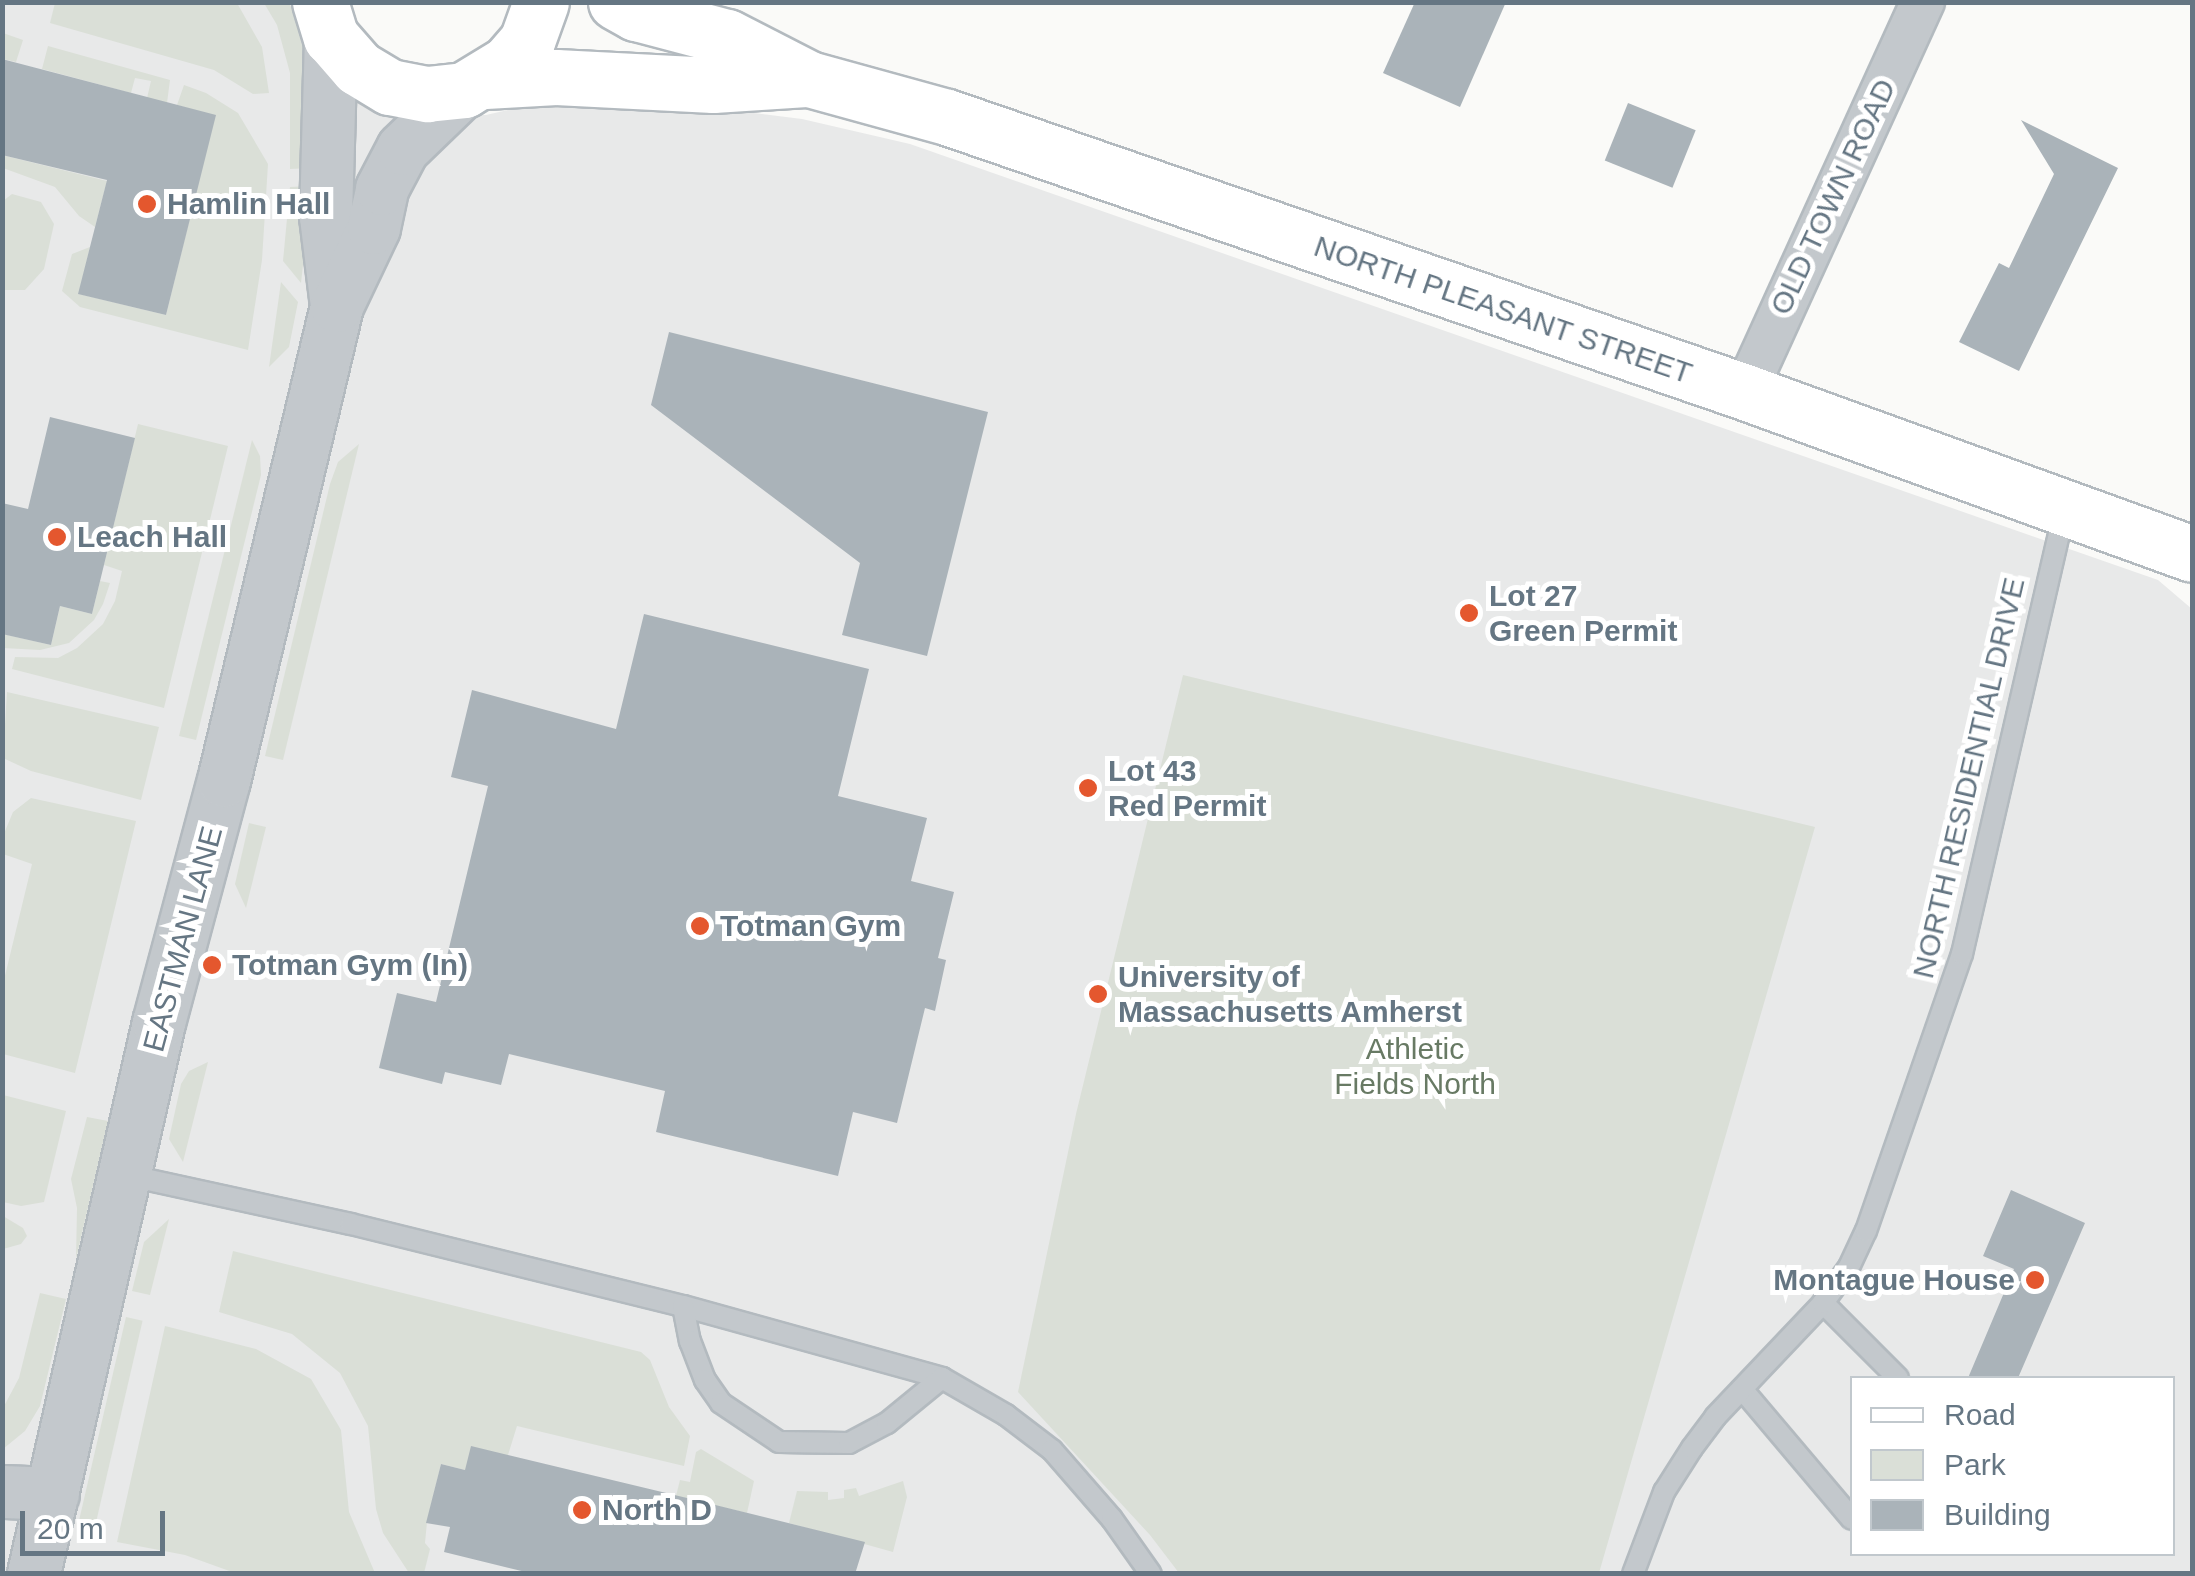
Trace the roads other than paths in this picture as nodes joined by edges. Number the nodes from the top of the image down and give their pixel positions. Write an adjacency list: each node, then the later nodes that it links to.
1 (541, 2): 6 (main road)
2 (616, 2): 5 (main road, NORTH PLEASANT STREET)
3 (1923, 2): 8 (street, OLD TOWN ROAD)
4 (323, 12): 6 (main road, NORTH PLEASANT STREET); 7 (street, EASTMAN LANE)
5 (810, 79): 6 (main road, NORTH PLEASANT STREET); 8 (main road, NORTH PLEASANT STREET)
6 (474, 86): 7 (street, EASTMAN LANE)
7 (336, 306): 11 (street, EASTMAN LANE)
8 (1745, 392): 9 (main road, NORTH PLEASANT STREET)
9 (2065, 507): 10 (main road, NORTH PLEASANT STREET); 12 (lane, NORTH RESIDENTIAL DRIVE)
10 (2192, 554)
11 (126, 1174): 13 (lane); 17 (street, EASTMAN LANE)
12 (1824, 1303): 14 (lane); 16 (lane, NORTH RESIDENTIAL DRIVE)
13 (683, 1306): 15 (lane); 15 (lane)
14 (1896, 1376)
15 (942, 1378): 20 (lane)
16 (1742, 1389): 18 (lane); 21 (lane, NORTH RESIDENTIAL DRIVE)
17 (28, 1493): 19 (street, EASTMAN LANE)
18 (1850, 1516)
19 (34, 1574)
20 (1151, 1574)
21 (1633, 1574)

